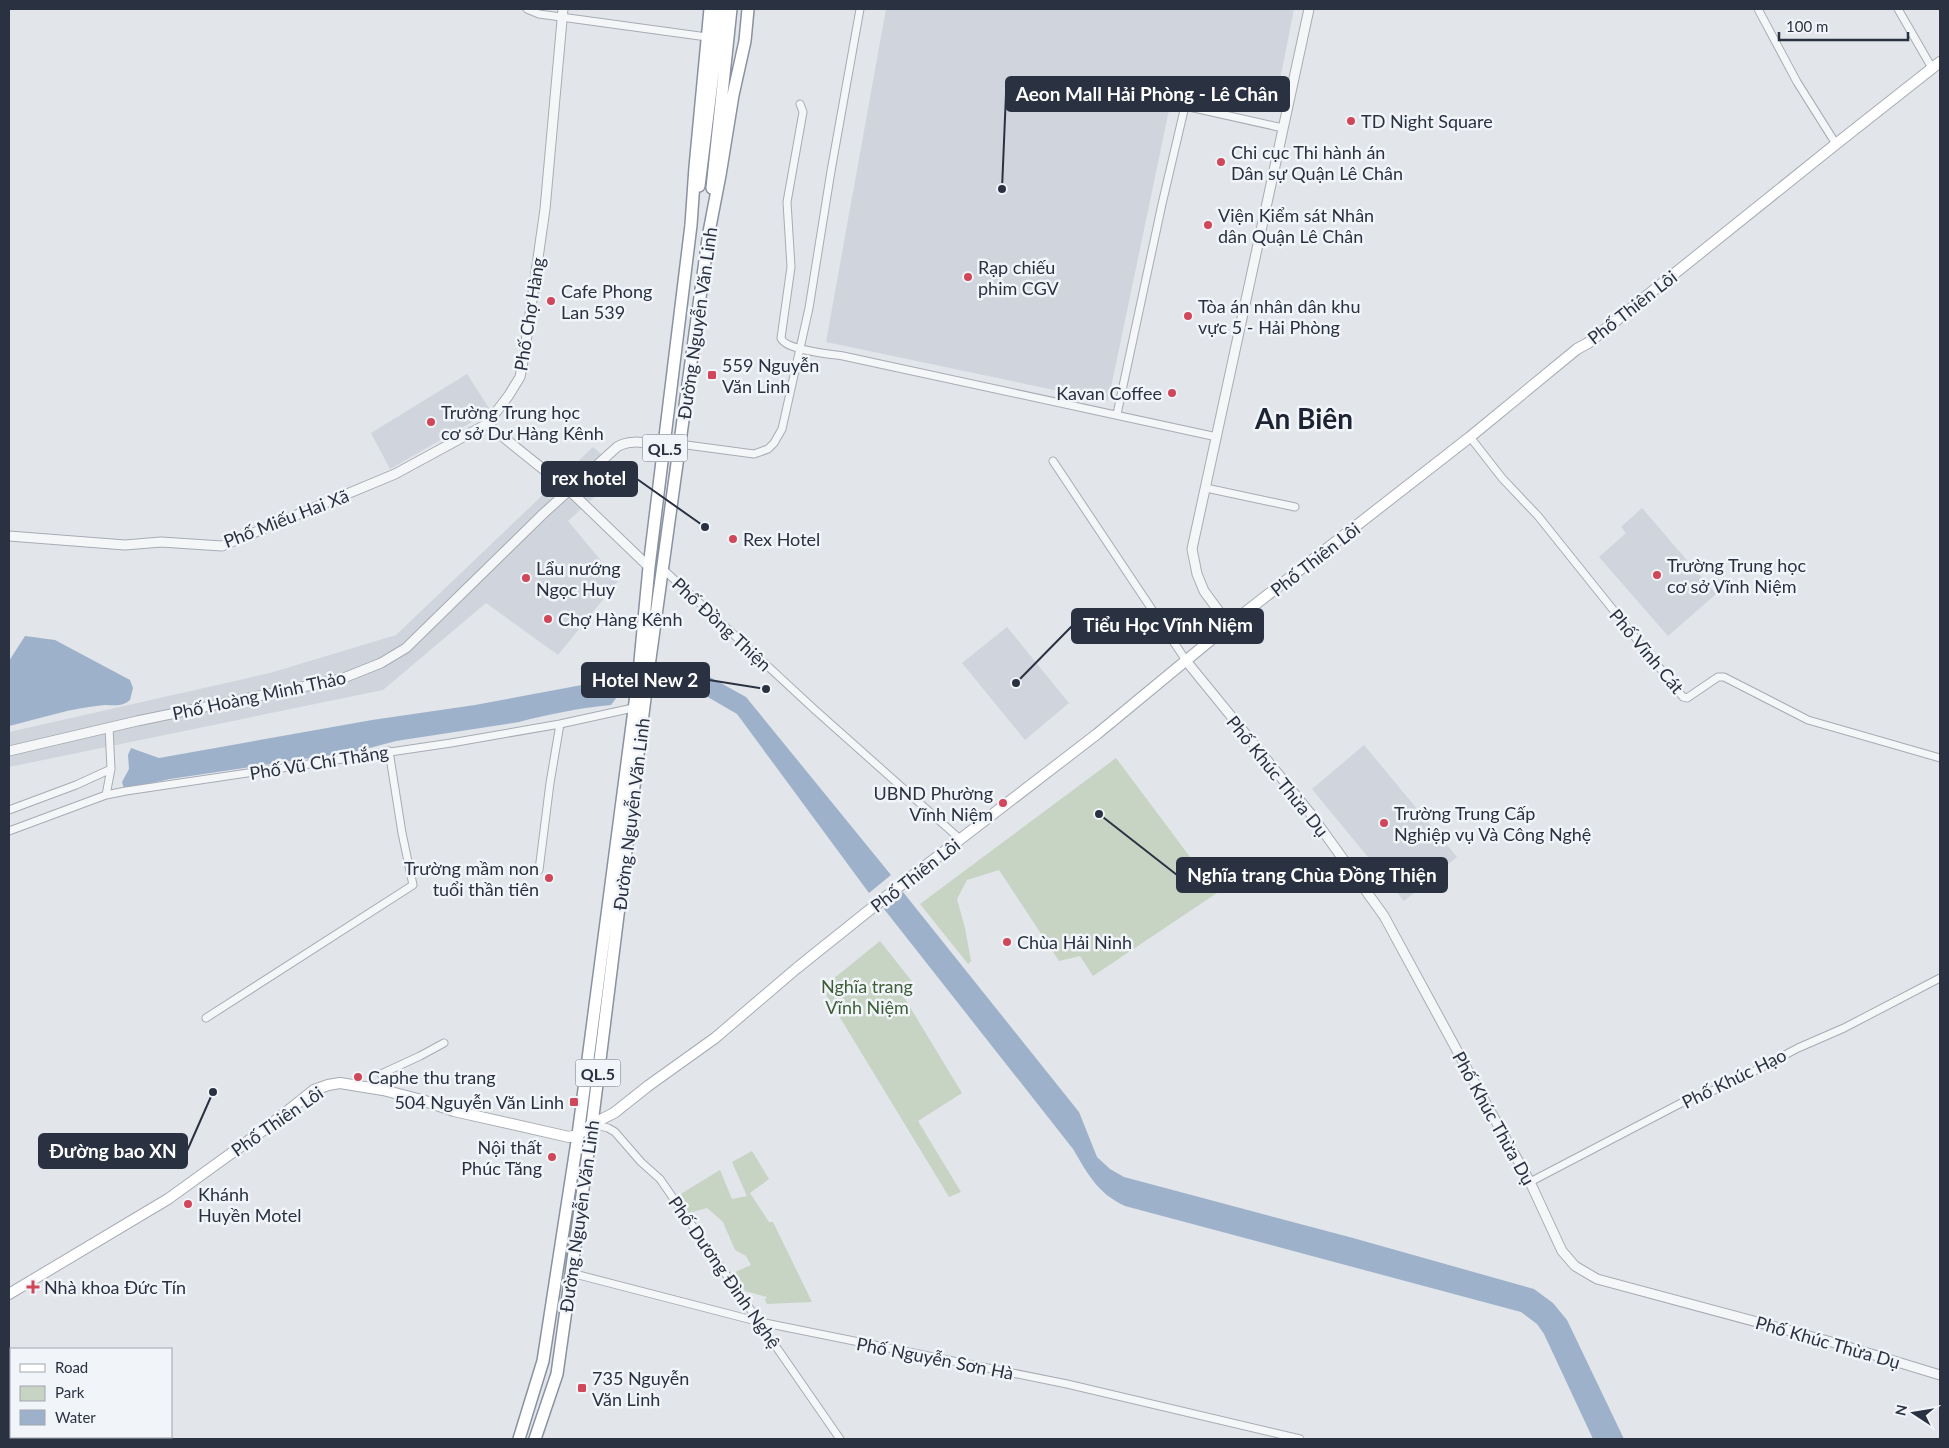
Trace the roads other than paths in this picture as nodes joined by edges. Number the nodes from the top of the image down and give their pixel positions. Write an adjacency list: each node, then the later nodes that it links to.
1 (527, 9): 10 (street)
2 (710, 9): 11 (highway, Đường Nguyễn Văn Linh / QL.5)
3 (721, 9): 16 (highway, QL.5)
4 (731, 9): 17 (highway, QL.5)
5 (748, 9): 17 (highway, Đường Nguyễn Văn Linh / QL.5)
6 (860, 9): 18 (street)
7 (1309, 9): 14 (street)
8 (1758, 9): 15 (street)
9 (1898, 9): 12 (street)
10 (563, 13): 11 (street); 20 (street, Phố Chợ Hàng)
11 (707, 37): 16 (highway, Đường Nguyễn Văn Linh / QL.5)
12 (1936, 65): 15 (main road, Phố Thiên Lôi)
13 (800, 104): 18 (street)
14 (1283, 128): 19 (street); 21 (street)
15 (1836, 144): 22 (main road, Phố Thiên Lôi)
16 (691, 225): 24 (highway, Đường Nguyễn Văn Linh / QL.5)
17 (709, 232): 23 (highway, Đường Nguyễn Văn Linh / QL.5)
18 (801, 350): 19 (street); 23 (street)
19 (1118, 414): 21 (street)
20 (487, 424): 27 (street); 29 (street, Phố Miếu Hai Xã)
21 (1217, 437): 26 (street)
22 (1470, 437): 32 (main road, Phố Thiên Lôi); 39 (street, Phố Vĩnh Cát)
23 (680, 444): 31 (highway, Đường Nguyễn Văn Linh / QL.5)
24 (665, 445): 27 (street, Phố Hoàng Minh Thảo); 30 (highway, Đường Nguyễn Văn Linh / QL.5)
25 (1053, 461): 33 (street)
26 (1206, 488): 28 (street); 32 (street)
27 (569, 490): 30 (street); 36 (street, Phố Hoàng Minh Thảo)
28 (1295, 507)
29 (9, 536)
30 (649, 567): 34 (highway, Đường Nguyễn Văn Linh / QL.5)
31 (664, 570): 44 (street, Phố Đồng Thiện); 50 (highway, Đường Nguyễn Văn Linh / QL.5)
32 (1229, 625): 33 (main road, Phố Thiên Lôi)
33 (1186, 662): 44 (main road, Phố Thiên Lôi); 52 (street, Phố Khúc Thừa Dụ)
34 (633, 708): 35 (street, Phố Vũ Chí Thắng); 51 (highway, Đường Nguyễn Văn Linh / QL.5)
35 (560, 724): 38 (street, Phố Vũ Chí Thắng); 45 (street)
36 (109, 727): 37 (street, Phố Hoàng Minh Thảo); 40 (street)
37 (9, 751)
38 (389, 751): 41 (street, Phố Vũ Chí Thắng); 47 (street)
39 (1940, 758)
40 (111, 769): 41 (street); 42 (street)
41 (106, 795): 43 (street, Phố Vũ Chí Thắng)
42 (9, 810)
43 (9, 831)
44 (960, 839): 50 (main road, Phố Thiên Lôi)
45 (539, 870)
46 (1940, 978): 52 (street, Phố Khúc Hạo)
47 (206, 1018)
48 (444, 1043): 49 (street)
49 (381, 1074)
50 (592, 1124): 51 (main road, Phố Thiên Lôi); 53 (highway, Đường Nguyễn Văn Linh / QL.5); 55 (street, Phố Dương Đình Nghệ)
51 (578, 1135): 54 (main road, Phố Thiên Lôi); 57 (highway, Đường Nguyễn Văn Linh / QL.5)
52 (1530, 1182): 56 (street, Phố Khúc Thừa Dụ)
53 (571, 1273): 55 (street, Phố Nguyễn Sơn Hà); 58 (highway, Đường Nguyễn Văn Linh / QL.5)
54 (9, 1294)
55 (760, 1322): 59 (street, Phố Dương Đình Nghệ); 60 (street, Phố Nguyễn Sơn Hà)
56 (1940, 1374)
57 (519, 1439)
58 (535, 1439)
59 (840, 1439)
60 (1300, 1439)

